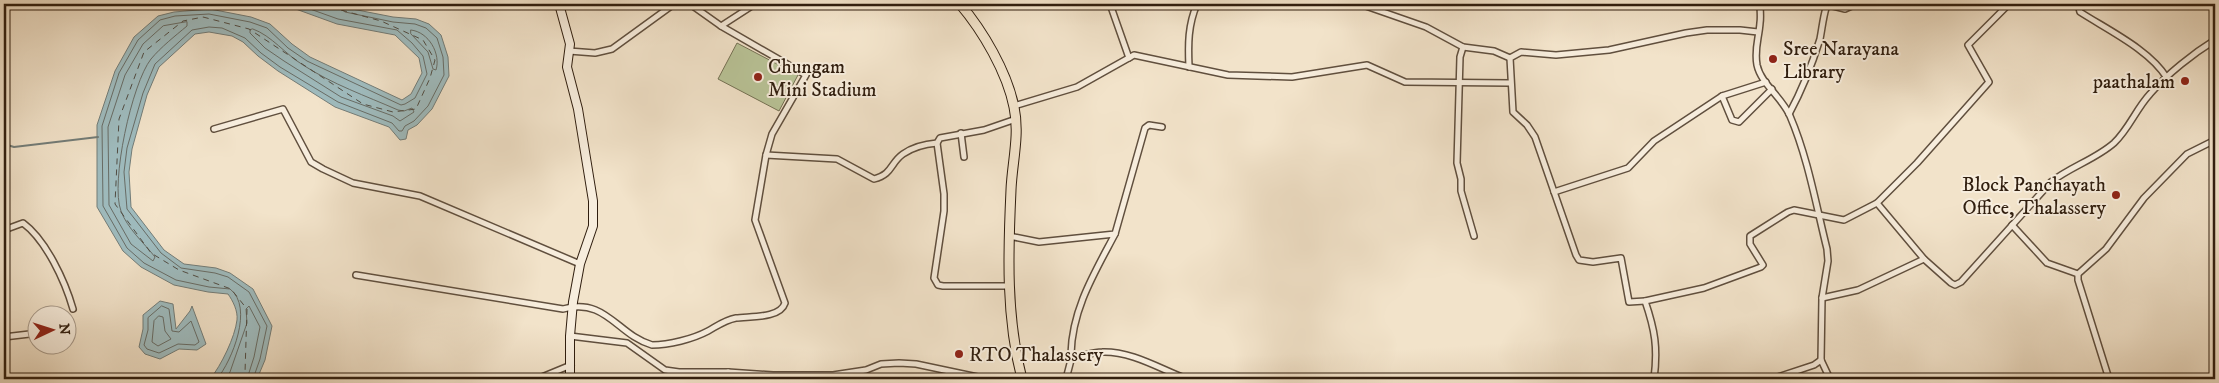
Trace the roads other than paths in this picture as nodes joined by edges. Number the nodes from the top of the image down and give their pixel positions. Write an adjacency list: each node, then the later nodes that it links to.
1 (559, 4): 17 (main road)
2 (674, 4): 17 (street)
3 (690, 4): 13 (street)
4 (755, 4): 13 (street)
5 (960, 4): 27 (main road)
6 (1110, 4): 18 (street)
7 (1197, 4): 20 (street)
8 (1360, 4): 16 (street)
9 (1760, 4): 14 (street)
10 (1856, 4): 28 (street)
11 (2009, 4): 38 (street)
12 (2078, 4): 21 (street)
13 (722, 26): 35 (street)
14 (1758, 32): 19 (street); 23 (street)
15 (2215, 40): 21 (street)
16 (1463, 47): 19 (street); 22 (street)
17 (569, 51): 46 (main road)
18 (1129, 58): 20 (street); 27 (street)
19 (1510, 58): 24 (street)
20 (1189, 67): 22 (street)
21 (2167, 78): 40 (street)
22 (1459, 82): 24 (street); 44 (street)
23 (1766, 82): 25 (street); 26 (street)
24 (1510, 83): 37 (street)
25 (1772, 90): 26 (street); 28 (street)
26 (1722, 96): 37 (street)
27 (1014, 106): 29 (main road)
28 (1789, 114): 39 (street)
29 (1016, 119): 32 (street); 43 (main road)
30 (1162, 127): 42 (street)
31 (214, 128): 46 (street)
32 (961, 133): 34 (street); 36 (street)
33 (2215, 140): 47 (street)
34 (937, 143): 35 (street); 49 (street)
35 (766, 154): 53 (street)
36 (964, 157)
37 (1554, 192): 51 (street)
38 (1877, 204): 39 (street); 45 (street)
39 (1819, 216): 50 (street); 51 (street)
40 (2012, 226): 45 (street); 47 (street)
41 (4, 230): 52 (street)
42 (1115, 234): 43 (street); 57 (street)
43 (1008, 236): 49 (main road)
44 (1474, 236)
45 (1924, 258): 50 (street)
46 (580, 264): 53 (main road)
47 (2078, 274): 74 (street)
48 (356, 275): 53 (street)
49 (1008, 286): 62 (main road)
50 (1822, 298): 58 (street)
51 (1644, 301): 71 (street)
52 (71, 306)
53 (573, 306): 55 (main road)
54 (28, 334): 56 (street)
55 (570, 336): 59 (main road); 60 (street)
56 (4, 337)
57 (1072, 356): 69 (street); 70 (street)
58 (1821, 360): 72 (street); 73 (street)
59 (571, 365): 63 (street); 64 (main road)
60 (712, 372): 61 (street); 65 (street)
61 (728, 372): 66 (street); 67 (street)
62 (1022, 378): 68 (street)
63 (537, 379)
64 (570, 379)
65 (710, 379)
66 (727, 379)
67 (987, 379)
68 (995, 379)
69 (1066, 379)
70 (1187, 379)
71 (1654, 379)
72 (1772, 379)
73 (1830, 379)
74 (2109, 379)

